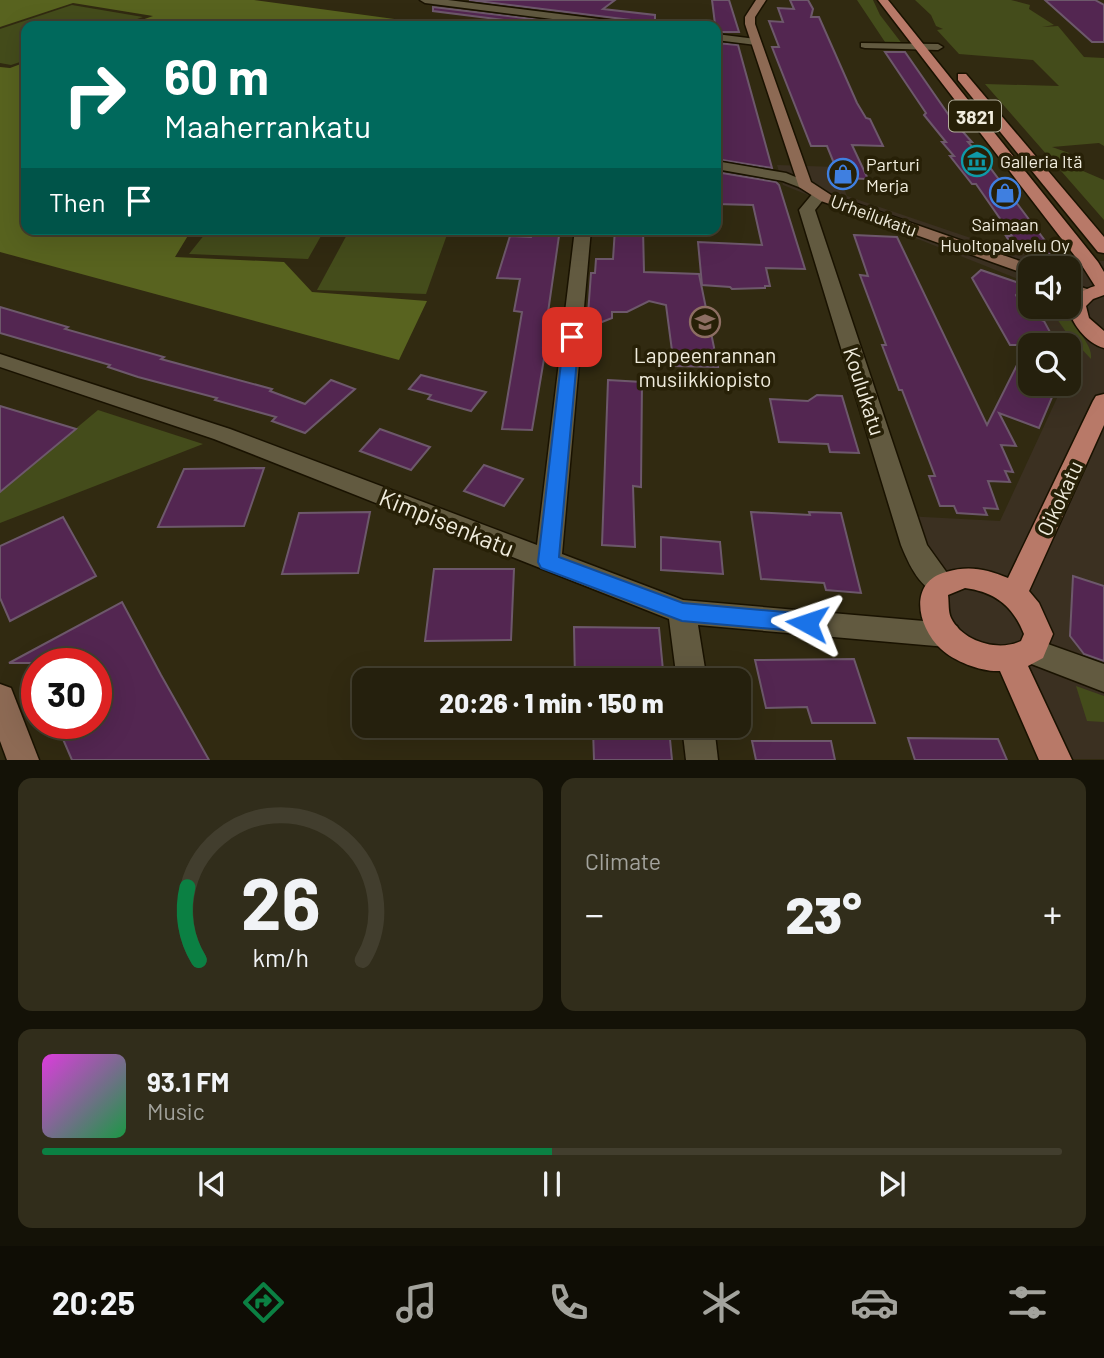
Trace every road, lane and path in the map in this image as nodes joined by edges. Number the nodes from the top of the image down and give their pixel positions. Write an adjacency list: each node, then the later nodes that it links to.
1 (425, 0): 2 (street)
2 (433, 0): 8 (street)
3 (761, 0): 11 (street)
4 (883, 0): 13 (main road, 3821)
5 (898, 0): 7 (main road)
6 (562, 8): 8 (street)
7 (906, 9)
8 (551, 16): 9 (street)
9 (590, 21)
10 (721, 38): 11 (street)
11 (755, 41): 15 (street)
12 (865, 45): 13 (street)
13 (937, 50): 17 (main road, 3821); 19 (main road, 3821)
14 (721, 166): 15 (street, Urheilukatu)
15 (812, 189): 18 (street, Urheilukatu); 24 (street, Koulukatu)
16 (582, 235): 23 (street)
17 (1104, 248)
18 (1018, 266)
19 (1091, 289): 20 (main road, 3821)
20 (1104, 342)
21 (0, 360): 23 (street, Kimpisenkatu)
22 (1104, 401): 25 (main road, Oikokatu)
23 (548, 562): 26 (street, Kimpisenkatu)
24 (942, 584): 25 (main road); 27 (main road)
25 (1014, 594): 28 (main road)
26 (682, 612): 27 (street, Kimpisenkatu); 29 (street)
27 (947, 635): 28 (main road)
28 (1020, 656): 30 (street); 35 (main road)
29 (690, 668)
30 (1104, 678)
31 (0, 698): 33 (street)
32 (699, 738): 34 (street)
33 (23, 760)
34 (702, 760)
35 (1056, 760)

